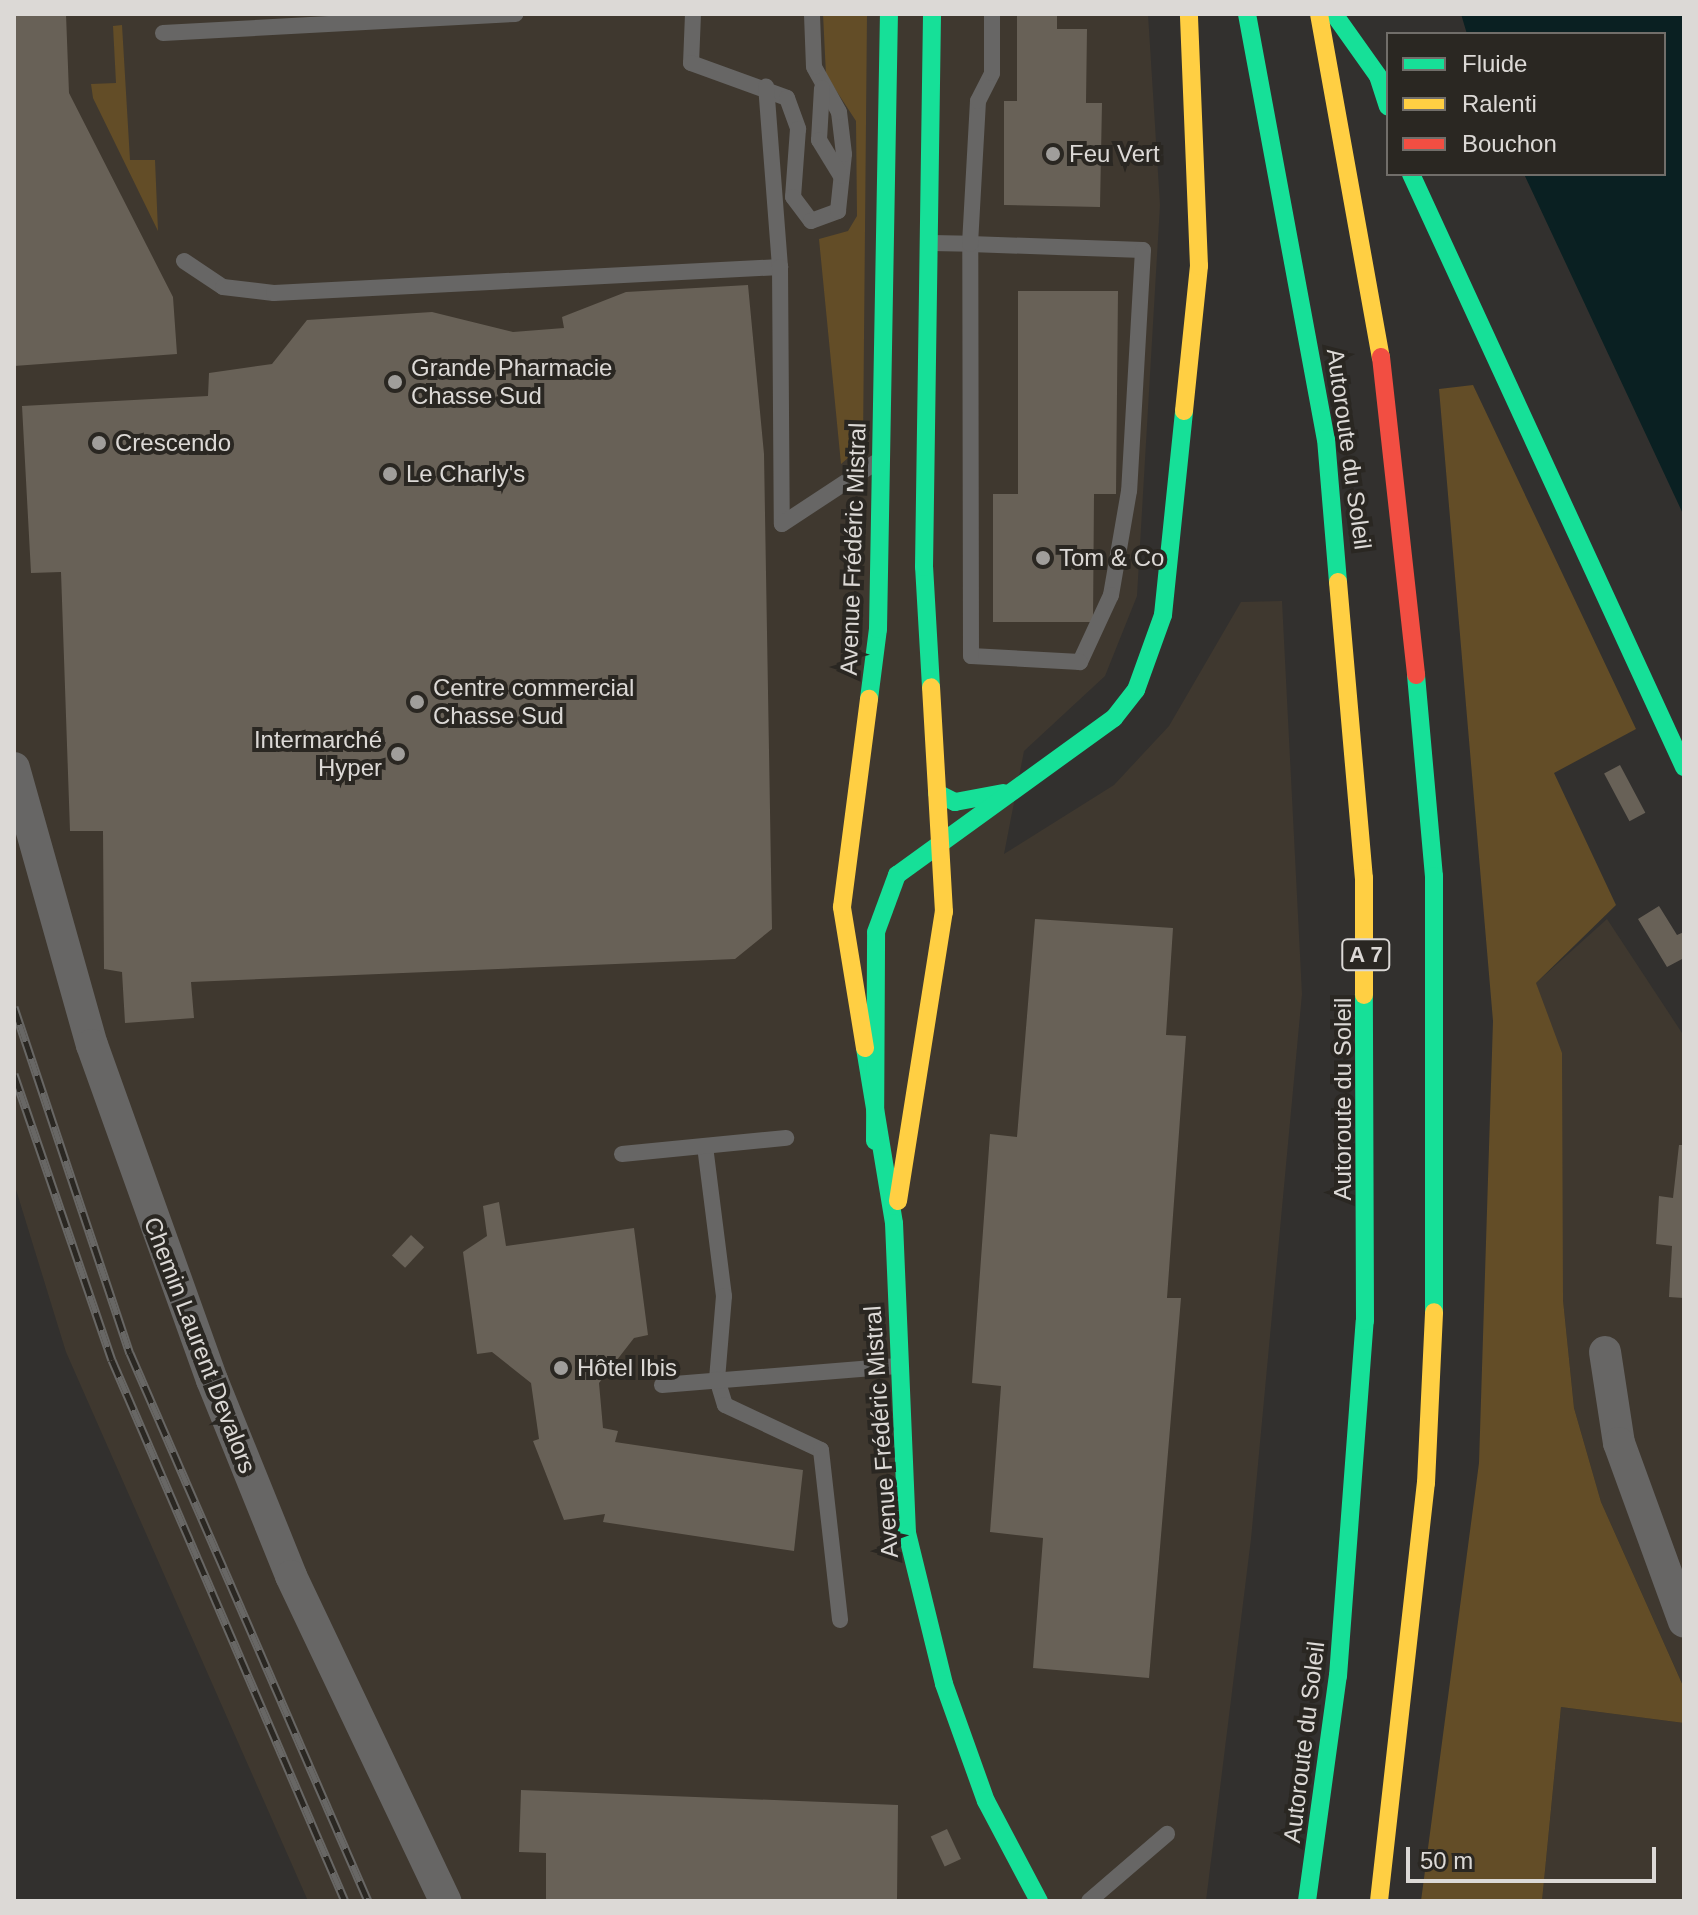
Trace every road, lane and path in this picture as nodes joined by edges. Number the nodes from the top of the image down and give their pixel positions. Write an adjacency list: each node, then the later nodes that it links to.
1 (515, 14): 11 (lane)
2 (693, 14): 12 (lane)
3 (812, 14): 13 (lane)
4 (889, 14): 17 (main road, Avenue Frédéric Mistral)
5 (932, 14): 17 (main road, Avenue Frédéric Mistral)
6 (992, 14): 19 (lane)
7 (1189, 14): 26 (main road)
8 (1247, 14): 46 (main road, Autoroute du Soleil / A 7)
9 (1319, 14): 47 (main road, Autoroute du Soleil)
10 (1334, 14): 14 (main road)
11 (163, 33)
12 (766, 87): 15 (lane); 21 (lane)
13 (822, 88): 15 (lane); 15 (lane)
14 (1386, 100)
15 (841, 176)
16 (1412, 176): 24 (main road)
17 (908, 204): 18 (main road, Avenue Frédéric Mistral); 22 (main road, Avenue Frédéric Mistral)
18 (931, 243): 19 (lane); 22 (main road, Avenue Frédéric Mistral)
19 (970, 244): 19 (lane)
20 (184, 261): 21 (lane)
21 (780, 267): 23 (lane)
22 (907, 268): 23 (main road, Avenue Frédéric Mistral); 27 (main road, Avenue Frédéric Mistral)
23 (880, 460): 32 (main road, Avenue Frédéric Mistral)
24 (1684, 767)
25 (14, 768): 43 (street, Chemin Laurent Devalors)
26 (1017, 789): 27 (main road); 28 (main road)
27 (937, 793): 28 (main road, Avenue Frédéric Mistral)
28 (944, 837): 29 (main road, Avenue Frédéric Mistral); 30 (main road)
29 (944, 912): 30 (main road); 35 (main road, Avenue Frédéric Mistral)
30 (876, 932): 32 (main road)
31 (786, 1138): 33 (lane)
32 (875, 1141): 35 (main road, Avenue Frédéric Mistral)
33 (705, 1146): 34 (lane); 38 (lane)
34 (622, 1154)
35 (894, 1223): 37 (main road, Avenue Frédéric Mistral)
36 (1605, 1352): 41 (street)
37 (897, 1366): 38 (lane); 44 (main road, Avenue Frédéric Mistral)
38 (717, 1379): 39 (lane); 40 (lane)
39 (662, 1385)
40 (840, 1620)
41 (1684, 1622)
42 (1167, 1834): 45 (lane)
43 (445, 1901)
44 (1039, 1901)
45 (1089, 1901)
46 (1307, 1901)
47 (1379, 1901)

